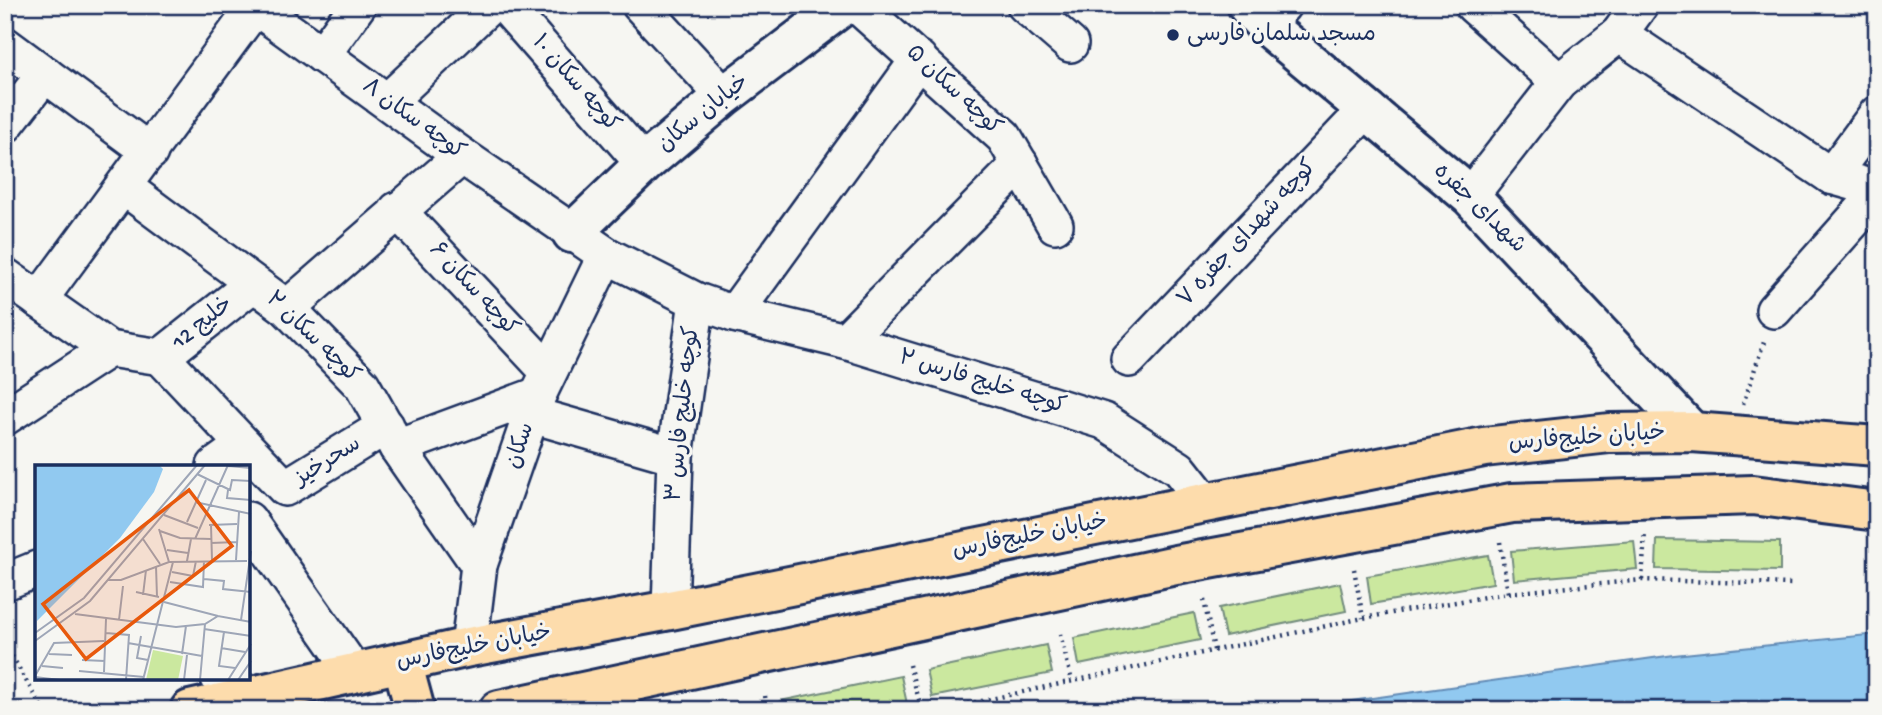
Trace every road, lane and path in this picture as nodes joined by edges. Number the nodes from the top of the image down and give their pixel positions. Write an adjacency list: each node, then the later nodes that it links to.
1 (358, 5): 15 (street)
2 (490, 5): 20 (street)
3 (505, 5): 26 (street, کوچه سکان ۱۰)
4 (640, 5): 19 (street)
5 (844, 5): 19 (street, خیابان سکان)
6 (857, 5): 16 (street, کوچه سکان ۵)
7 (1025, 5): 13 (street)
8 (1473, 5): 18 (street)
9 (1640, 5): 12 (street)
10 (254, 6): 15 (street, کوچه سکان ۸); 24 (street)
11 (1265, 12): 21 (street, شهدای جفره)
12 (1619, 34): 18 (street); 28 (street)
13 (1070, 44)
14 (5, 45): 17 (street)
15 (322, 55): 20 (street, کوچه سکان ۸)
16 (919, 59): 27 (street, کوچه سکان ۵); 42 (street)
17 (45, 74): 23 (street); 24 (street)
18 (1559, 82): 31 (street)
19 (724, 96): 26 (street, خیابان سکان)
20 (388, 101): 25 (street, کوچه سکان ۸)
21 (1367, 109): 31 (street, شهدای جفره); 46 (street, کوچه شهدای جفره ۷)
22 (1877, 114): 28 (street)
23 (5, 125)
24 (150, 152): 29 (street)
25 (462, 156): 32 (street); 34 (street, کوچه سکان ۸)
26 (644, 164): 34 (street, خیابان سکان)
27 (1020, 164): 33 (street, کوچه سکان ۵); 43 (street)
28 (1831, 176): 30 (street)
29 (124, 187): 37 (street, کوچه سکان ۲); 38 (street)
30 (1877, 192): 41 (street)
31 (1470, 196): 49 (street, شهدای جفره)
32 (397, 210): 40 (street); 47 (street, کوچه سکان ۶)
33 (1055, 225)
34 (572, 233): 35 (street, کوچه سکان ۸)
35 (606, 255): 39 (street, کوچه خلیج فارس ۲); 47 (street, سکان)
36 (5, 276): 38 (street)
37 (253, 284): 40 (street, کوچه سکان ۲); 45 (street, خلیج 12)
38 (39, 300): 44 (street)
39 (697, 301): 42 (street, کوچه خلیج فارس ۲); 54 (street, کوچه خلیج فارس ۳)
40 (287, 308): 51 (street, کوچه سکان ۲)
41 (1774, 310): 50 (path)
42 (734, 314): 43 (street, کوچه خلیج فارس ۲)
43 (845, 341): 56 (street, کوچه خلیج فارس ۲)
44 (109, 349): 45 (street, خلیج 12); 48 (street)
45 (161, 357): 52 (street)
46 (1129, 359)
47 (539, 394): 51 (street); 54 (street); 61 (street, سکان)
48 (5, 417)
49 (1692, 432): 50 (main road, خیابان خلیج‌فارس); 56 (main road, خیابان خلیج‌فارس)
50 (1733, 435): 53 (main road, خیابان خلیج‌فارس)
51 (391, 437): 52 (street, سحرخیز); 61 (street, کوچه سکان ۲)
52 (244, 445): 55 (street)
53 (1877, 446)
54 (675, 456): 67 (street, کوچه خلیج فارس ۳)
55 (218, 465)
56 (1205, 502): 67 (main road, خیابان خلیج‌فارس)
57 (1877, 511): 82 (main road)
58 (250, 523): 75 (street)
59 (1646, 528): 63 (path)
60 (1500, 542): 65 (path)
61 (479, 565): 71 (street, سکان)
62 (1354, 569): 68 (path)
63 (1643, 580): 64 (path); 65 (path)
64 (1793, 584)
65 (1508, 593): 68 (path)
66 (1203, 600): 72 (path)
67 (670, 610): 71 (main road, خیابان خلیج‌فارس)
68 (1363, 618): 72 (path)
69 (1060, 634): 76 (path)
70 (5, 644): 79 (path)
71 (469, 647): 73 (main road, خیابان خلیج‌فارس)
72 (1214, 650): 76 (path)
73 (402, 662): 75 (main road, خیابان خلیج‌فارس); 81 (main road)
74 (909, 665): 84 (path)
75 (355, 673): 77 (main road, خیابان خلیج‌فارس)
76 (1072, 681): 85 (path)
77 (226, 689): 80 (main road, خیابان خلیج‌فارس)
78 (765, 696): 83 (path)
79 (43, 710)
80 (190, 710)
81 (415, 710)
82 (499, 710)
83 (767, 710)
84 (922, 710)
85 (940, 710)

